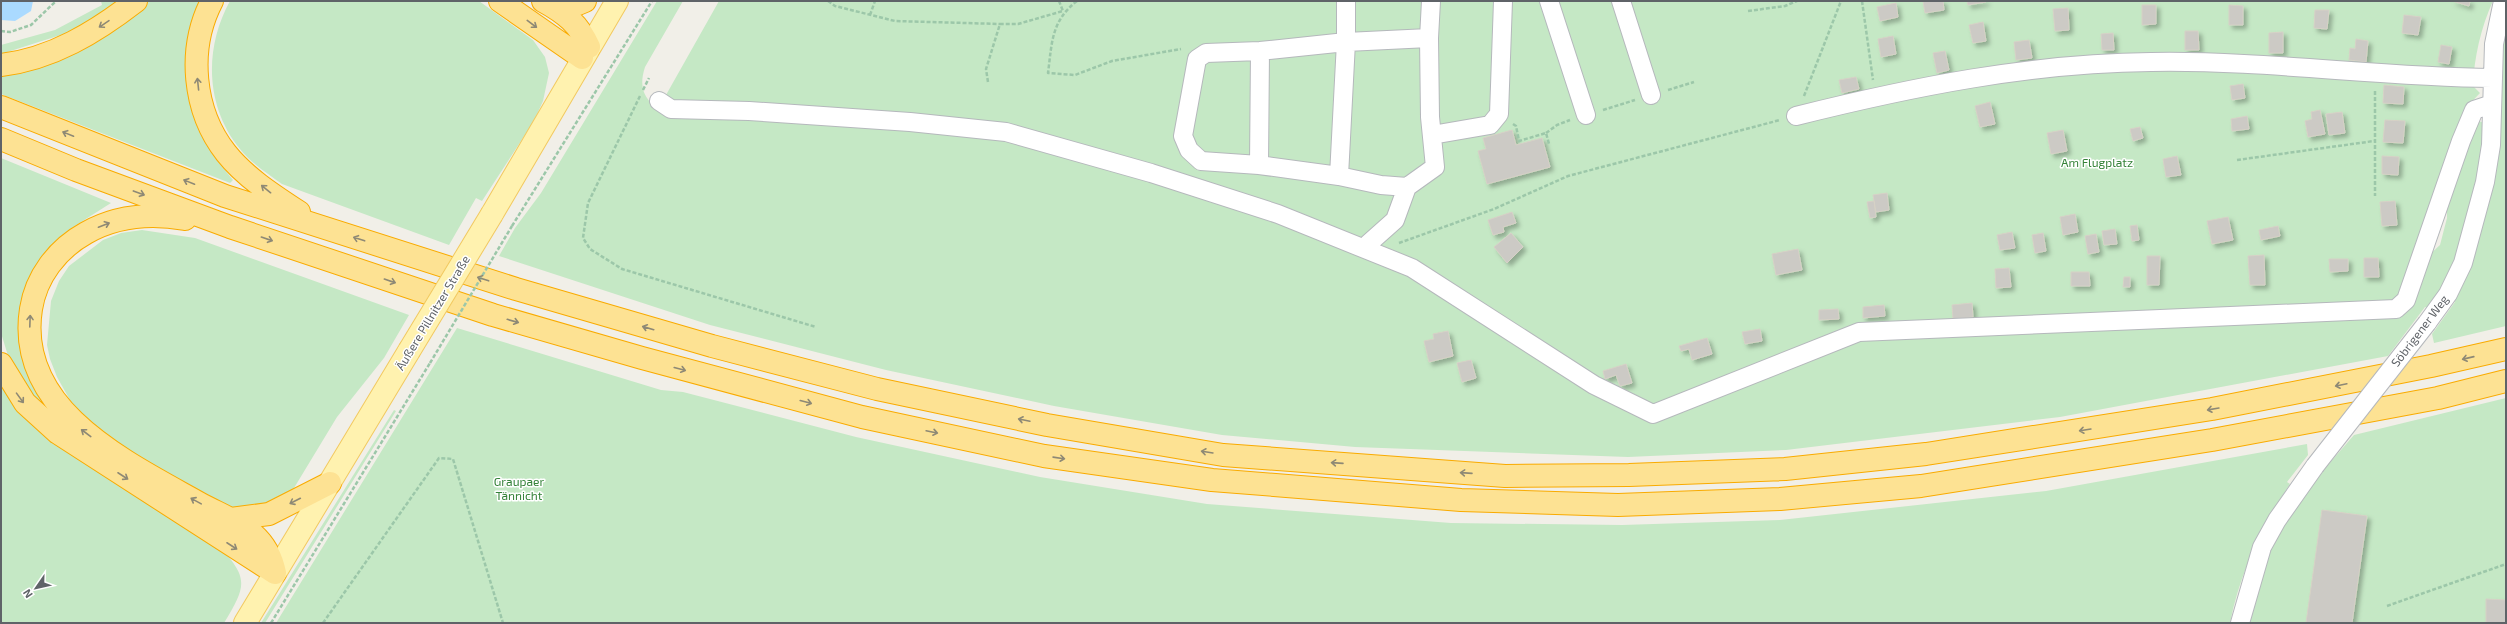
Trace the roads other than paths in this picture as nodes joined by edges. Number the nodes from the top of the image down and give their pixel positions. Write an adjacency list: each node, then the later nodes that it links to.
1 (136, 1): 17 (highway, one-way to 17)
2 (212, 1): 31 (highway, one-way to 2)
3 (500, 1): 15 (highway, one-way to 15)
4 (585, 1): 12 (highway)
5 (617, 1): 15 (main road, Äußere Pillnitzer Straße)
6 (1346, 1): 14 (street)
7 (1431, 1): 13 (street)
8 (1549, 1): 23 (street)
9 (1621, 1): 19 (street)
10 (2502, 1): 18 (street, Söbrigener Weg)
11 (1505, 2): 25 (street)
12 (552, 6): 15 (highway)
13 (1428, 38): 14 (street); 25 (street)
14 (1346, 42): 16 (street); 28 (street)
15 (585, 52): 36 (main road, Äußere Pillnitzer Straße, bridge)
16 (1260, 52): 27 (street); 27 (street)
17 (1, 65)
18 (2492, 78): 21 (street, Söbrigener Weg); 24 (street)
19 (1652, 95)
20 (659, 101): 32 (street)
21 (2492, 104): 32 (street); 40 (street, Söbrigener Weg, bridge)
22 (1, 107): 31 (highway, one-way to 22)
23 (1586, 115)
24 (1796, 116)
25 (1432, 135): 29 (street)
26 (1, 139): 30 (highway, one-way to 30)
27 (1259, 165): 28 (street)
28 (1339, 176): 29 (street)
29 (1408, 187): 32 (street)
30 (230, 226): 35 (highway, one-way to 35); 37 (highway, one-way to 30)
31 (322, 227): 33 (highway, one-way to 31)
32 (1373, 250)
33 (2506, 349)
34 (1, 364): 38 (highway, one-way to 38)
35 (2506, 381)
36 (330, 483): 37 (highway, one-way to 37); 38 (main road, Äußere Pillnitzer Straße)
37 (231, 519): 38 (highway)
38 (275, 573): 39 (main road, Äußere Pillnitzer Straße)
39 (245, 623)
40 (2240, 623)

